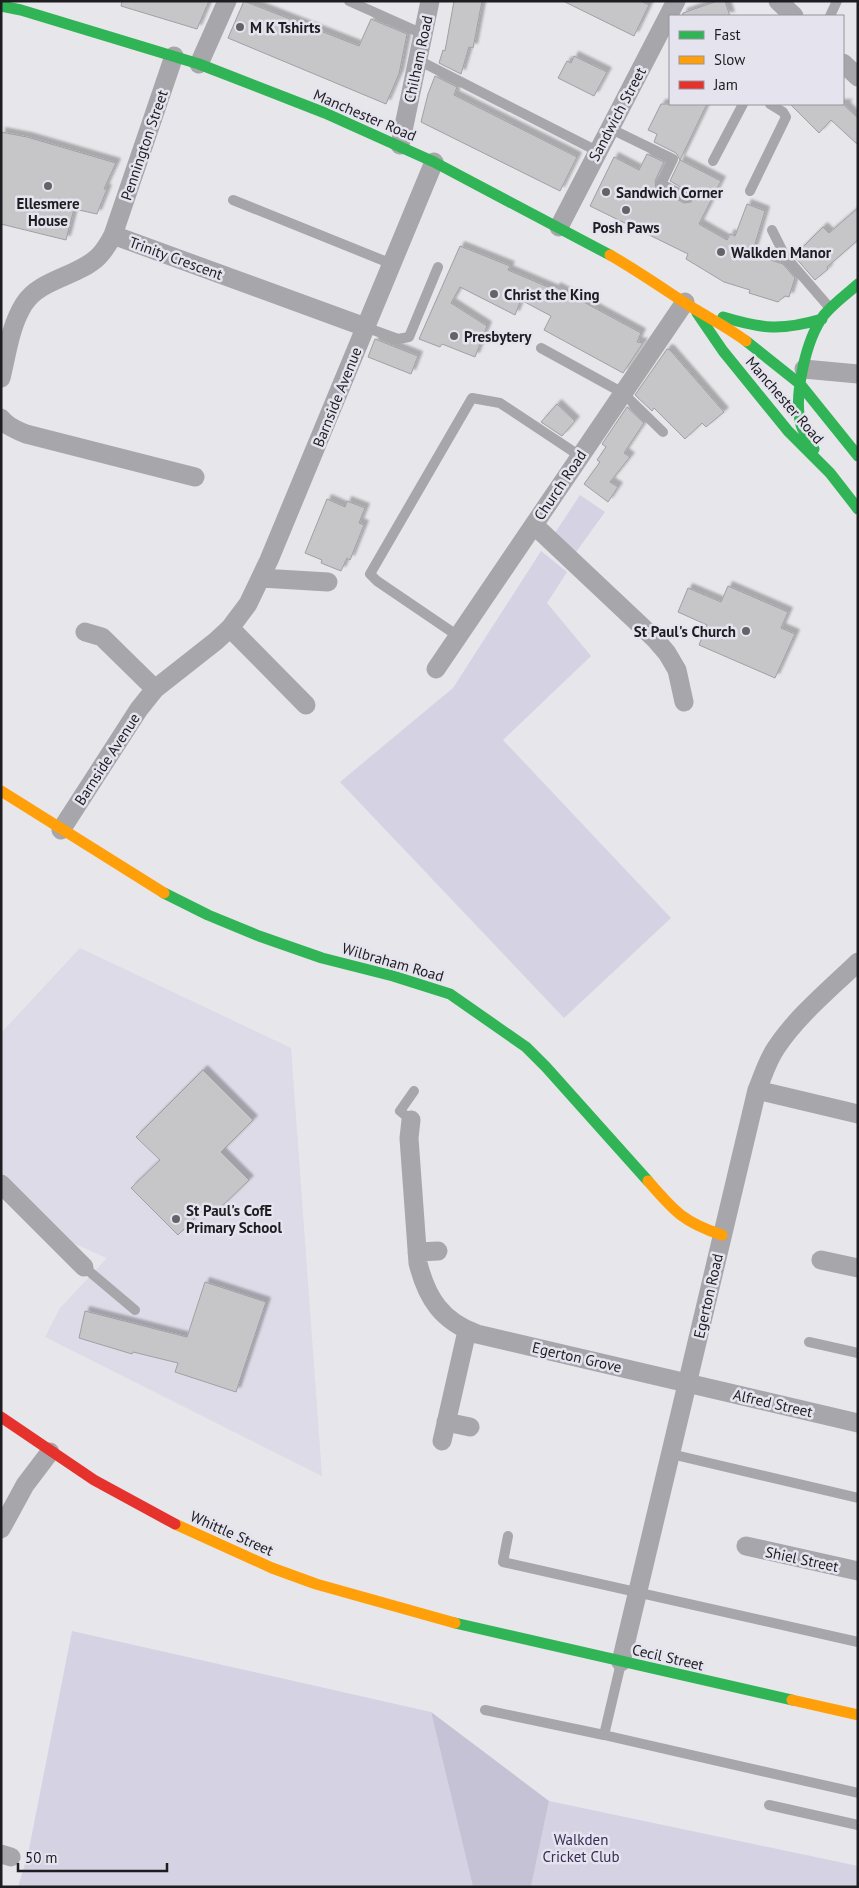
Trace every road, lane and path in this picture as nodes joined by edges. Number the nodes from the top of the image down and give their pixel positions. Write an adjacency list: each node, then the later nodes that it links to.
1 (227, 1): 14 (street)
2 (349, 1): 11 (lane)
3 (430, 1): 11 (street, Chilham Road)
4 (676, 1): 19 (street, Sandwich Street)
5 (778, 1): 9 (street)
6 (837, 1): 10 (lane)
7 (1, 6): 8 (street, Manchester Road)
8 (23, 6): 12 (street, Manchester Road)
9 (793, 15)
10 (830, 15)
11 (424, 34): 13 (street, Chilham Road)
12 (174, 56): 14 (street, Manchester Road); 29 (street, Pennington Street)
13 (418, 60): 20 (street, Chilham Road); 21 (lane)
14 (199, 64): 20 (street, Manchester Road)
15 (844, 64): 16 (street)
16 (858, 77)
17 (741, 105): 22 (lane)
18 (772, 105): 24 (lane)
19 (609, 128): 21 (street, Sandwich Street); 25 (lane)
20 (400, 145): 23 (street, Manchester Road)
21 (597, 151): 27 (street, Sandwich Street)
22 (713, 161)
23 (434, 162): 27 (street, Manchester Road); 30 (street, Barnside Avenue)
24 (750, 191)
25 (687, 198)
26 (233, 200): 30 (lane)
27 (559, 227): 33 (street, Manchester Road)
28 (772, 230): 34 (lane)
29 (113, 234): 36 (street, Trinity Crescent); 40 (street, Trinity Crescent)
30 (392, 264): 36 (street, Barnside Avenue)
31 (438, 267): 36 (lane)
32 (858, 284): 34 (street)
33 (689, 305): 35 (street); 39 (street, Manchester Road); 41 (street, Church Road); 46 (street, Manchester Road)
34 (832, 309): 35 (street)
35 (822, 319): 39 (street)
36 (366, 327): 50 (street, Barnside Avenue)
37 (541, 348): 41 (lane)
38 (858, 374): 39 (street)
39 (802, 377): 45 (street, Manchester Road); 46 (street)
40 (1, 378)
41 (623, 393): 43 (lane); 44 (street, Church Road)
42 (1, 418): 47 (street)
43 (663, 432)
44 (580, 456): 49 (street, Church Road); 54 (lane)
45 (858, 456)
46 (830, 473): 48 (street, Manchester Road)
47 (195, 477)
48 (858, 509)
49 (534, 524): 54 (street, Church Road); 57 (street)
50 (261, 578): 51 (street); 52 (street, Barnside Avenue)
51 (328, 582)
52 (230, 628): 56 (street, Barnside Avenue); 58 (street)
53 (86, 632): 56 (street)
54 (458, 636): 55 (street, Church Road)
55 (436, 669)
56 (155, 689): 60 (street, Barnside Avenue)
57 (684, 702)
58 (306, 704)
59 (1, 792): 60 (street, Wilbraham Road)
60 (61, 830): 67 (street, Wilbraham Road)
61 (857, 963): 62 (street, Egerton Road)
62 (757, 1090): 64 (street); 67 (street, Egerton Road)
63 (414, 1091): 65 (lane)
64 (858, 1114)
65 (411, 1120): 69 (street, Egerton Grove)
66 (4, 1193): 71 (street)
67 (722, 1235): 77 (street, Egerton Road)
68 (438, 1251): 69 (street)
69 (418, 1252): 74 (street, Egerton Grove)
70 (821, 1260): 72 (street)
71 (84, 1267): 73 (lane)
72 (858, 1268)
73 (135, 1310)
74 (467, 1330): 77 (street, Egerton Grove); 79 (street)
75 (809, 1342): 76 (lane)
76 (858, 1353)
77 (687, 1384): 80 (street, Alfred Street); 84 (street, Egerton Road)
78 (1, 1417): 83 (street, Whittle Street)
79 (446, 1422): 81 (street); 82 (street)
80 (858, 1423)
81 (470, 1427)
82 (442, 1441)
83 (50, 1452): 86 (street); 91 (street, Whittle Street)
84 (671, 1454): 85 (lane); 90 (street, Egerton Road)
85 (858, 1498)
86 (1, 1530)
87 (508, 1536): 90 (lane)
88 (746, 1546): 89 (street, Shiel Street)
89 (858, 1571)
90 (638, 1591): 92 (lane); 93 (street, Egerton Road)
91 (472, 1628): 93 (street, Cecil Street)
92 (858, 1642)
93 (621, 1662): 95 (street, Cecil Street); 96 (lane)
94 (485, 1710): 96 (lane)
95 (858, 1715)
96 (604, 1734): 97 (lane)
97 (858, 1793)
98 (769, 1805): 99 (lane)
99 (858, 1825)

